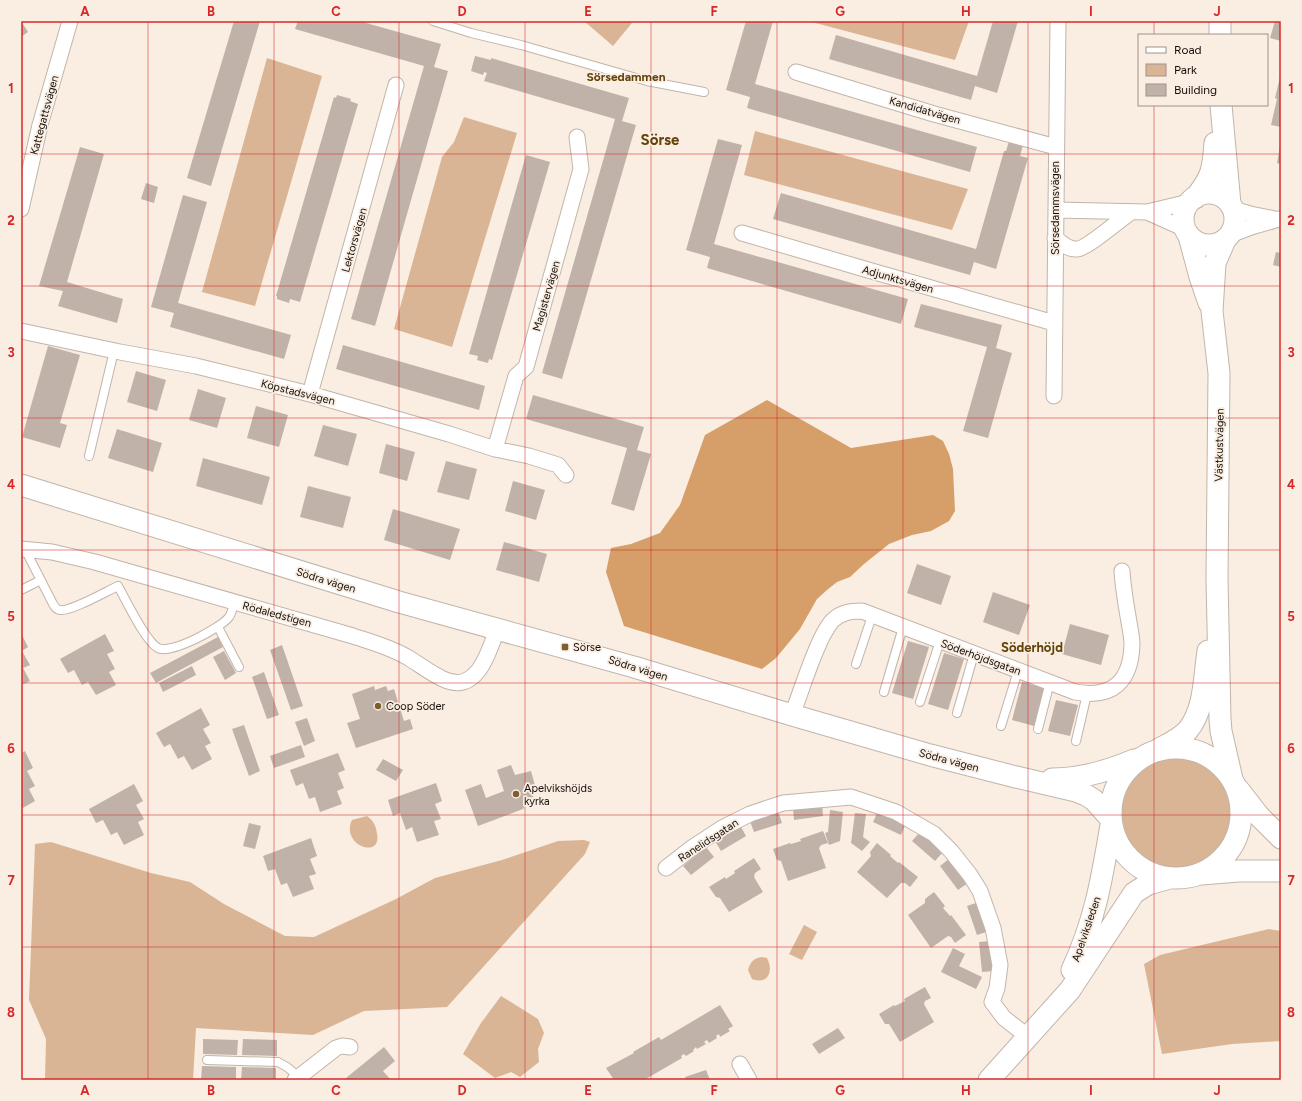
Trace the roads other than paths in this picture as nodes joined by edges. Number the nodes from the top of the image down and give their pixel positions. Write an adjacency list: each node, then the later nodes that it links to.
1 (70, 21): 15 (street, Kattegattsvägen)
2 (433, 21): 8 (lane)
3 (1058, 21): 12 (street, Sörsedammsvägen)
4 (1220, 21): 5 (street)
5 (1220, 34)
6 (796, 72): 12 (street, Kandidatvägen)
7 (396, 85): 28 (street, Lektorsvägen)
8 (704, 92)
9 (1220, 106): 13 (street)
10 (1220, 106): 14 (street)
11 (578, 138): 30 (street, Magistervägen)
12 (1056, 148): 16 (street, Sörsedammsvägen)
13 (1192, 200): 14 (street); 18 (street); 21 (street)
14 (1232, 206): 19 (street); 22 (street)
15 (21, 209)
16 (1056, 210): 17 (street); 23 (street, Sörsedammsvägen)
17 (1131, 212): 18 (street); 23 (street)
18 (1147, 212): 21 (street)
19 (1280, 219): 22 (street)
20 (742, 232): 25 (street, Adjunktsvägen)
21 (1187, 232): 22 (street); 24 (street, Västkustvägen)
22 (1227, 237): 24 (street, Västkustvägen)
23 (1055, 238): 25 (street, Sörsedammsvägen)
24 (1212, 311): 39 (street, Västkustvägen)
25 (1054, 323): 29 (street, Sörsedammsvägen)
26 (21, 331): 27 (street, Köpstadsvägen)
27 (114, 351): 28 (street, Köpstadsvägen); 31 (lane)
28 (310, 394): 30 (street, Köpstadsvägen)
29 (1054, 396)
30 (495, 449): 33 (street, Köpstadsvägen)
31 (89, 456)
32 (21, 470): 35 (street, Södra vägen)
33 (566, 475)
34 (21, 485): 35 (street, Södra vägen)
35 (191, 537): 47 (street, Södra vägen)
36 (24, 549): 38 (street, Rödaledstigen); 40 (lane)
37 (1122, 571): 55 (street, Söderhöjdsgatan)
38 (125, 572): 41 (lane); 43 (street, Rödaledstigen)
39 (1217, 579): 62 (street, Västkustvägen); 64 (street, Västkustvägen)
40 (41, 580): 41 (lane); 42 (lane)
41 (118, 586): 45 (lane)
42 (21, 590)
43 (234, 602): 45 (lane); 47 (street, Rödaledstigen)
44 (872, 616): 46 (street, Söderhöjdsgatan); 50 (lane); 58 (street, Söderhöjdsgatan)
45 (218, 627): 51 (lane)
46 (903, 627): 48 (street, Söderhöjdsgatan); 54 (lane)
47 (496, 629): 58 (street, Södra vägen)
48 (940, 641): 49 (street, Söderhöjdsgatan); 56 (lane)
49 (974, 654): 52 (street, Söderhöjdsgatan); 57 (lane)
50 (856, 664)
51 (239, 667)
52 (1018, 671): 53 (street, Söderhöjdsgatan); 59 (lane)
53 (1050, 682): 55 (street, Söderhöjdsgatan); 60 (lane)
54 (884, 692)
55 (1087, 694): 61 (lane)
56 (920, 702)
57 (957, 713)
58 (792, 716): 63 (street, Södra vägen)
59 (1001, 726)
60 (1038, 729)
61 (1076, 741)
62 (1150, 753): 63 (street, Södra vägen); 64 (street); 65 (street)
63 (1016, 777): 65 (street, Södra vägen)
64 (1233, 782): 66 (street, Västkustvägen); 69 (street)
65 (1111, 821): 70 (street); 71 (street, Apelviksleden)
66 (1281, 838)
67 (666, 868): 71 (street, Ranelidsgatan)
68 (1281, 870): 69 (street)
69 (1198, 874): 70 (street)
70 (1170, 878): 71 (street, Apelviksleden)
71 (1033, 1030): 77 (street, Apelviksleden)
72 (350, 1047): 75 (street)
73 (207, 1060): 75 (lane)
74 (740, 1064): 76 (street)
75 (297, 1078)
76 (749, 1080)
77 (989, 1080)

